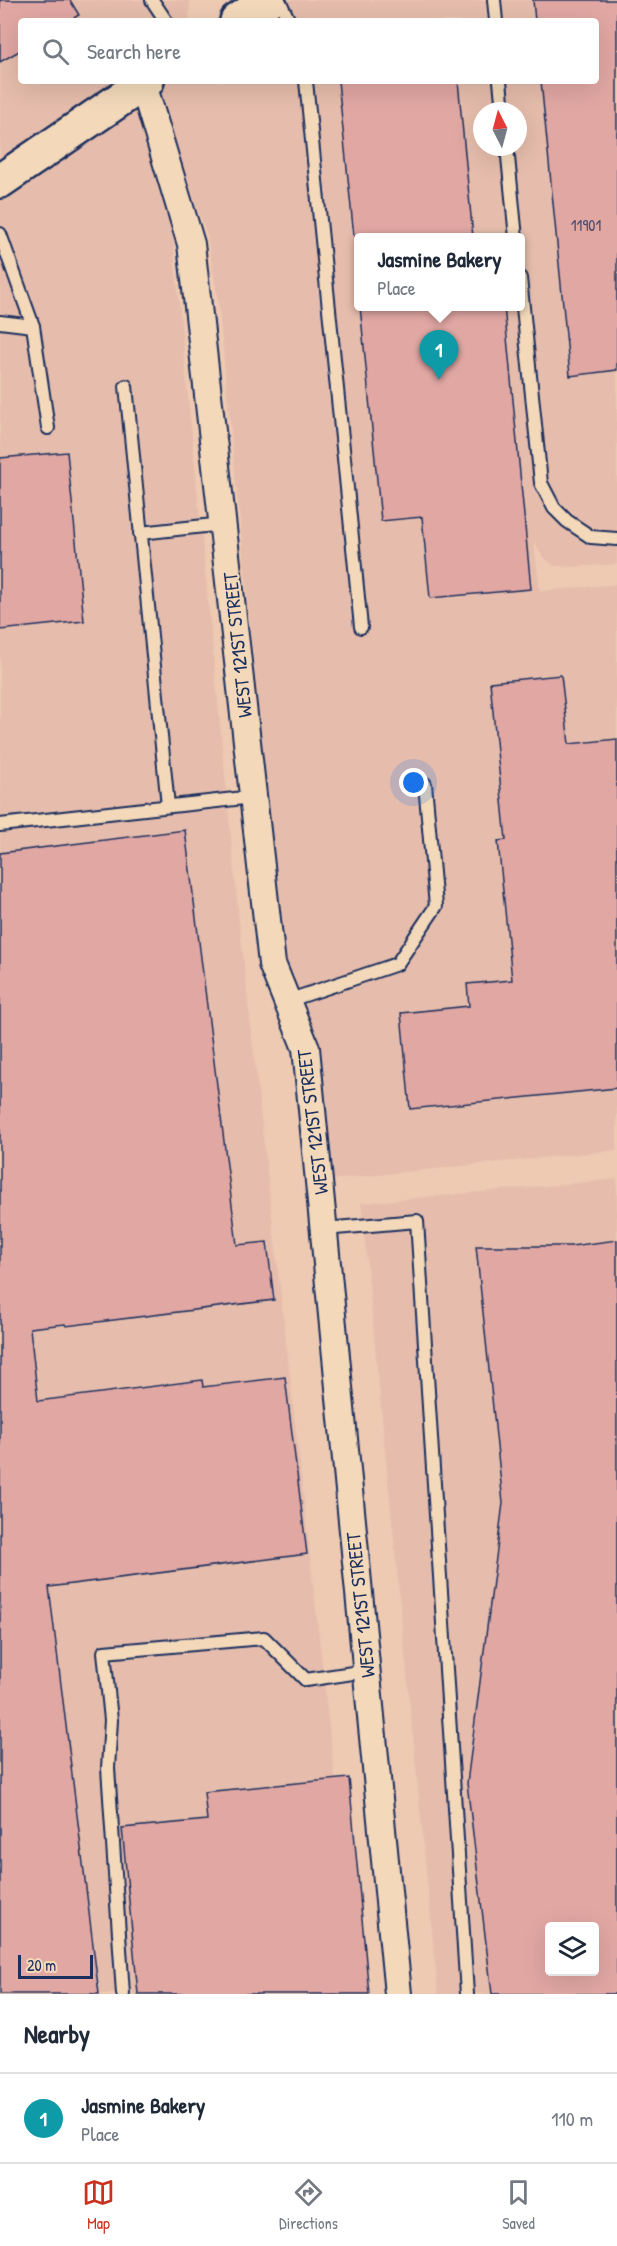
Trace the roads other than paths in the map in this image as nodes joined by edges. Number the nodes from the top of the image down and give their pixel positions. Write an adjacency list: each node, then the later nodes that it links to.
1 (152, 0): 5 (lane)
2 (268, 0): 6 (main road)
3 (279, 0): 7 (lane)
4 (494, 0): 8 (lane)
5 (164, 18)
6 (241, 18)
7 (288, 18)
8 (496, 18)
9 (142, 84): 15 (main road)
10 (146, 84): 23 (street, WEST 121ST STREET)
11 (306, 84): 26 (lane)
12 (500, 84): 13 (lane)
13 (502, 102)
14 (508, 156): 16 (lane)
15 (0, 181)
16 (516, 233)
17 (0, 234): 20 (lane)
18 (523, 311): 25 (lane)
19 (0, 322): 20 (lane)
20 (33, 326): 22 (lane)
21 (126, 386): 24 (lane)
22 (48, 428)
23 (223, 524): 24 (lane); 28 (street, WEST 121ST STREET)
24 (140, 533): 29 (lane)
25 (617, 539)
26 (361, 627)
27 (425, 784): 31 (lane)
28 (253, 797): 29 (lane); 31 (street, WEST 121ST STREET)
29 (168, 806): 30 (lane)
30 (0, 825)
31 (287, 1001): 32 (street, WEST 121ST STREET)
32 (324, 1229): 33 (street, WEST 121ST STREET); 36 (lane)
33 (366, 1671): 34 (lane); 35 (street, WEST 121ST STREET)
34 (123, 1994)
35 (398, 1994)
36 (467, 1994)

